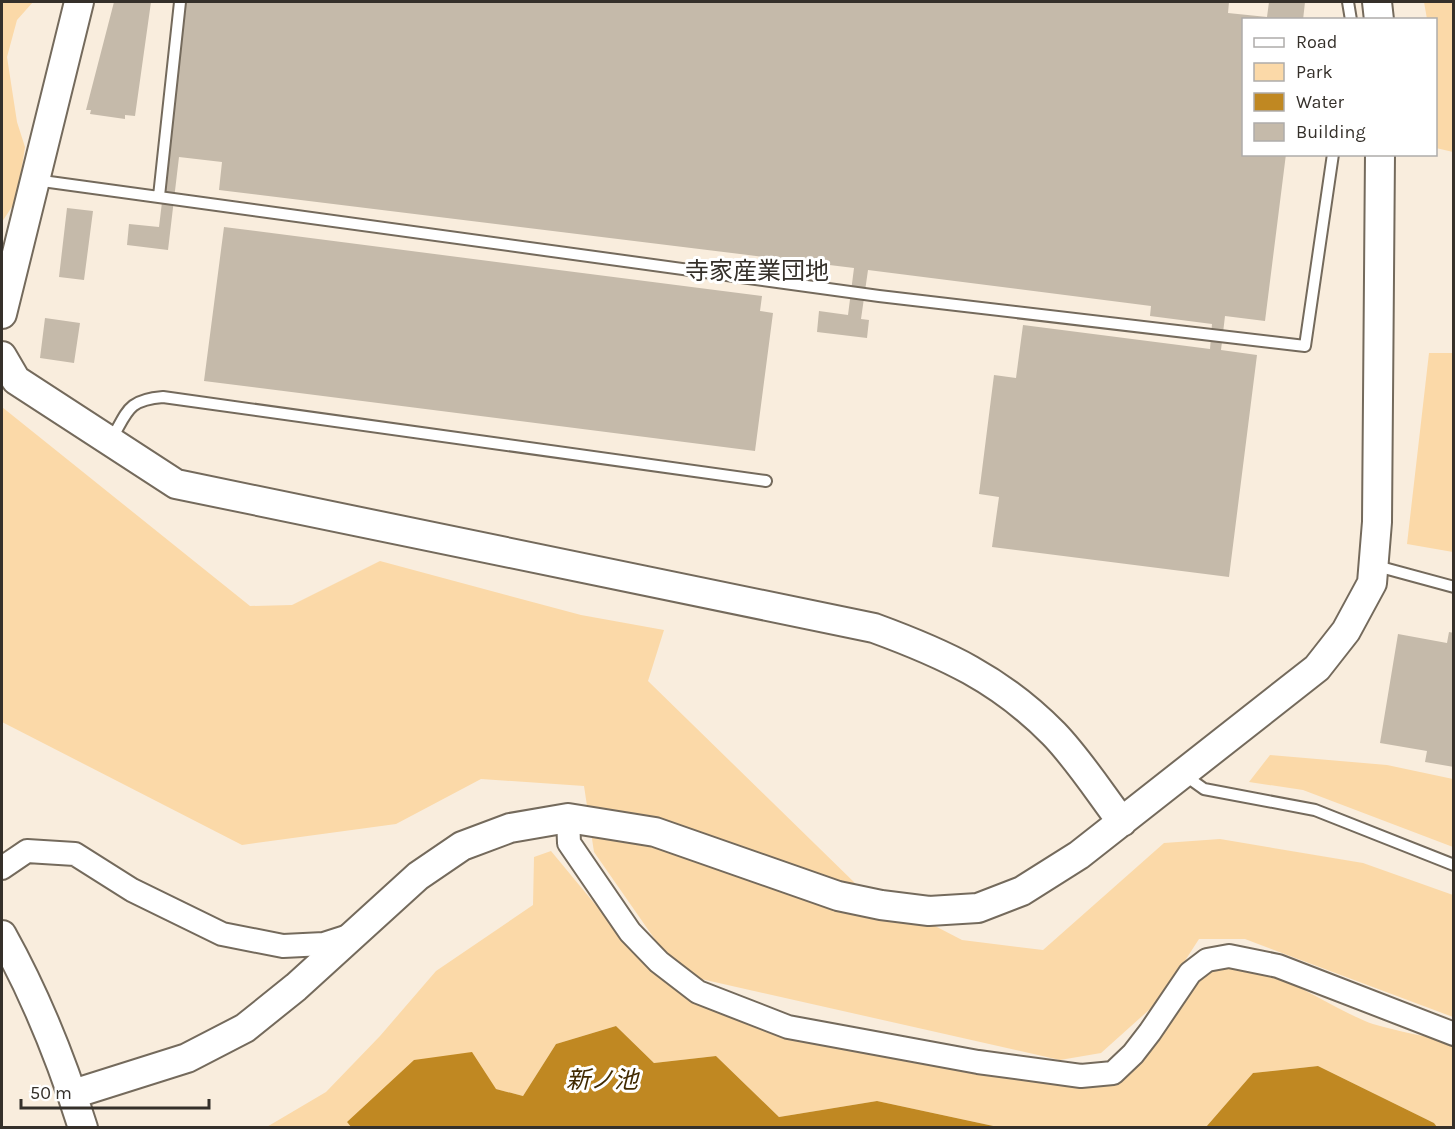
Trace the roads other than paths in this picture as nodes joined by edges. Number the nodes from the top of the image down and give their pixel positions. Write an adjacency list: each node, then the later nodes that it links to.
1 (79, 2): 9 (street)
2 (180, 2): 10 (lane)
3 (1348, 2): 5 (lane)
4 (1377, 2): 6 (street)
5 (1351, 18)
6 (1379, 18)
7 (1333, 156): 10 (lane)
8 (1380, 156): 15 (street)
9 (35, 180): 10 (lane); 11 (street)
10 (159, 196)
11 (2, 314)
12 (2, 356): 13 (street)
13 (111, 441): 14 (lane); 19 (street)
14 (766, 481)
15 (1373, 565): 16 (lane); 17 (street)
16 (1454, 586)
17 (1183, 773): 19 (street); 20 (lane)
18 (568, 818): 19 (street); 23 (street); 24 (street)
19 (1122, 822)
20 (1454, 865)
21 (2, 868): 23 (street)
22 (2, 935): 25 (street)
23 (354, 935): 25 (street)
24 (1454, 1034)
25 (73, 1094): 26 (street)
26 (83, 1128)

